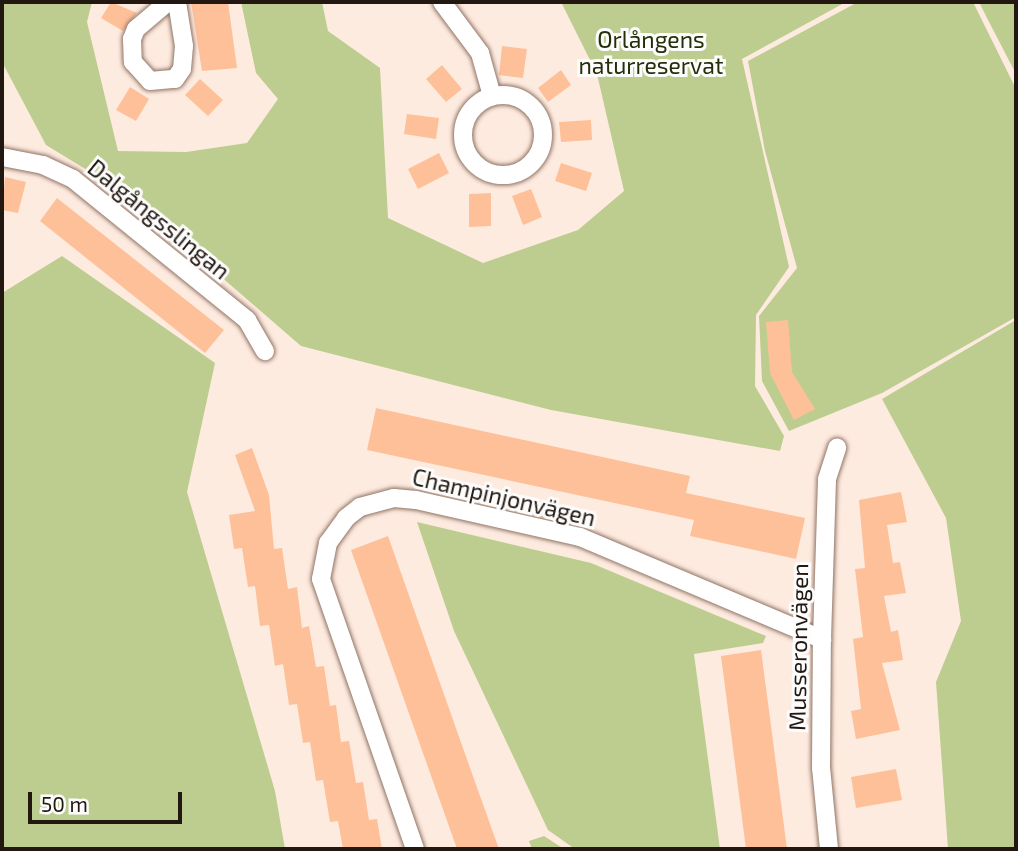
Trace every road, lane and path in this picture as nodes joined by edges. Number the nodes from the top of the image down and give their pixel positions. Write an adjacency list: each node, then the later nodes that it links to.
1 (168, 2): 2 (street)
2 (177, 2)
3 (442, 2): 4 (street)
4 (492, 96): 4 (street)
5 (2, 157): 6 (street, Dalgångsslingan)
6 (265, 351)
7 (837, 448): 8 (street, Musseronvägen)
8 (822, 639): 9 (street, Champinjonvägen); 10 (street, Musseronvägen)
9 (415, 849)
10 (830, 849)

